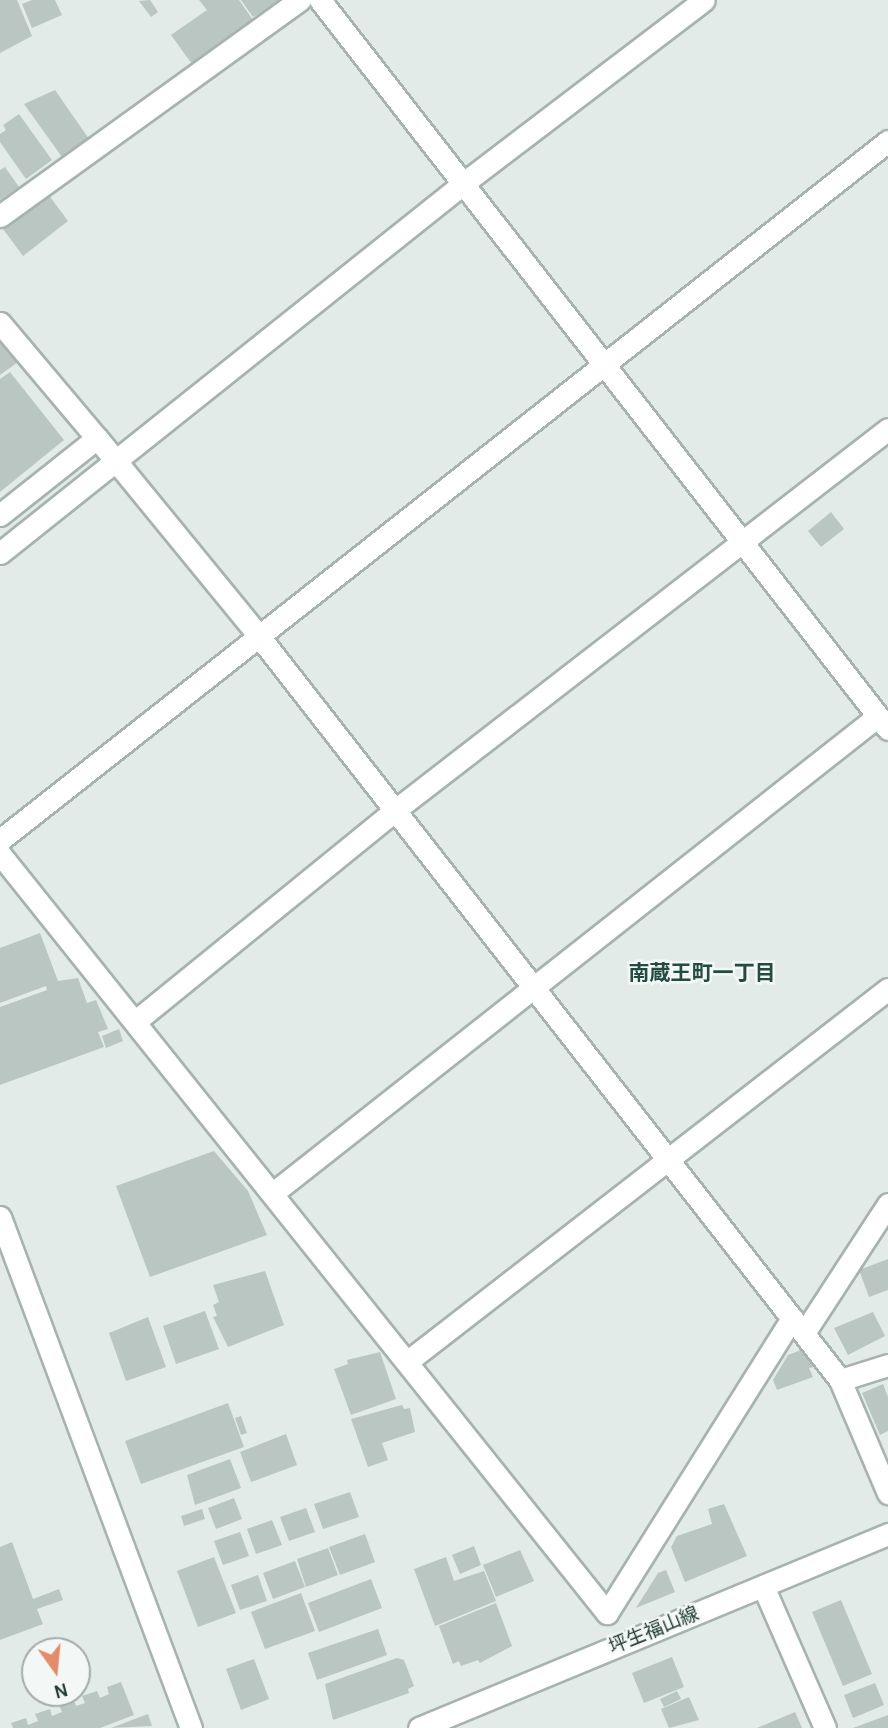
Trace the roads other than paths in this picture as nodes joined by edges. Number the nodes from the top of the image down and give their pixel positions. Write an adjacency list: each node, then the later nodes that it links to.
1 (300, 0): 6 (street)
2 (320, 0): 5 (street)
3 (704, 0): 5 (street)
4 (888, 141): 8 (street)
5 (466, 182): 8 (street); 11 (street)
6 (0, 216)
7 (0, 323): 10 (street)
8 (605, 363): 13 (street); 15 (street)
9 (888, 429): 13 (street)
10 (97, 438): 11 (street); 12 (street)
11 (116, 460): 14 (street); 15 (street)
12 (0, 514)
13 (743, 543): 16 (street); 17 (street)
14 (0, 553)
15 (258, 635): 17 (street); 18 (street)
16 (883, 722): 20 (street)
17 (394, 811): 20 (street); 22 (street)
18 (0, 840)
19 (0, 854): 22 (street)
20 (530, 986): 23 (street); 24 (street)
21 (888, 989): 23 (street)
22 (137, 1020): 24 (street)
23 (666, 1161): 27 (street); 28 (street)
24 (273, 1193): 28 (street)
25 (888, 1204): 27 (street)
26 (0, 1217): 34 (street)
27 (798, 1326): 28 (street); 30 (street)
28 (408, 1361)
29 (888, 1365): 30 (street)
30 (840, 1380): 31 (street)
31 (888, 1493)
32 (888, 1534): 33 (street, 坪生福山線)
33 (763, 1586): 35 (street, 坪生福山線); 36 (street)
34 (191, 1728)
35 (419, 1728)
36 (825, 1728)

